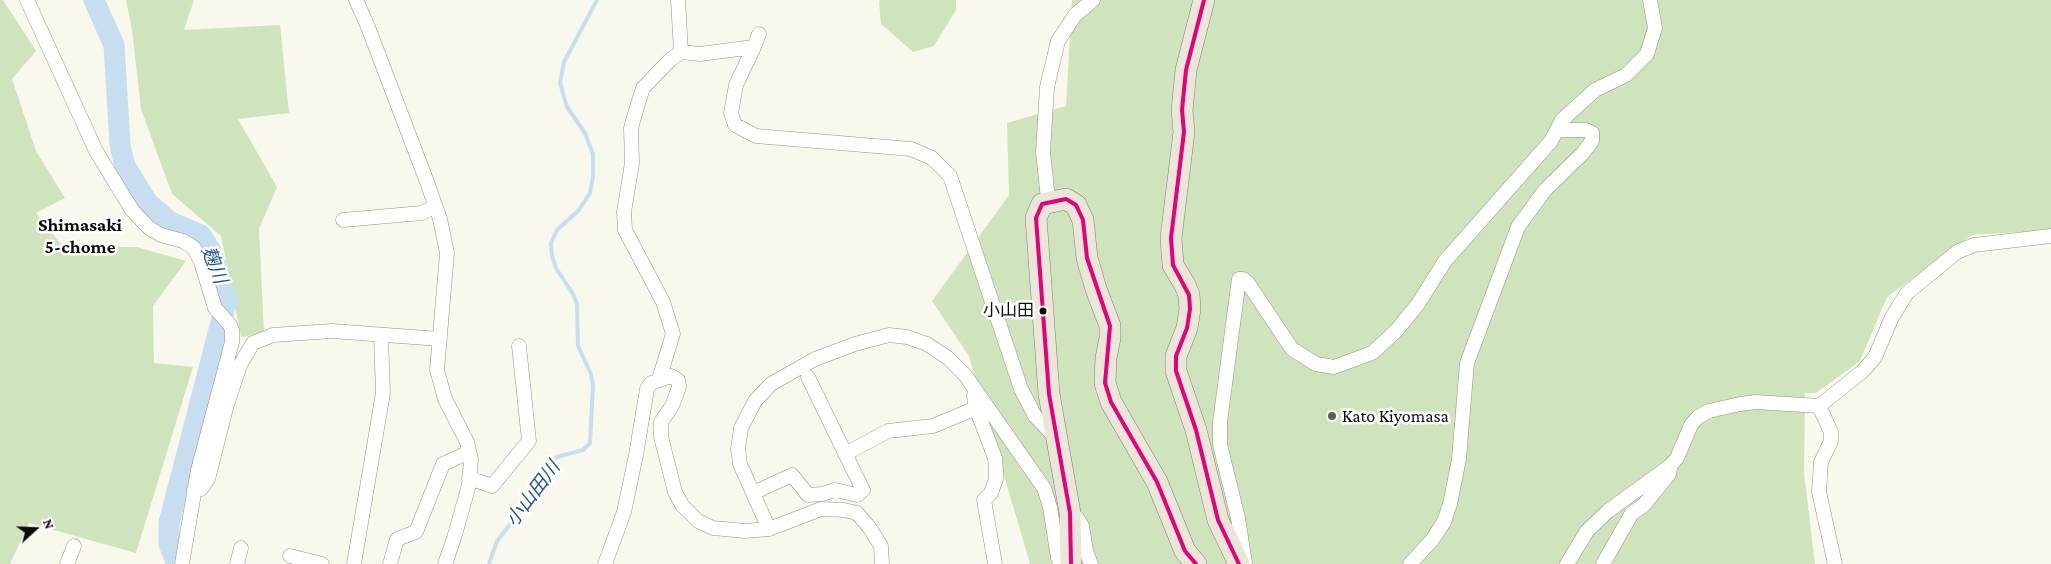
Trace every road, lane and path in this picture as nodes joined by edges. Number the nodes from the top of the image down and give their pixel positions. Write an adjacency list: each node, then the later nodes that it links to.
1 (28, 0): 26 (street)
2 (356, 0): 10 (street)
3 (678, 0): 7 (street)
4 (1093, 0): 9 (street)
5 (1204, 0): 47 (main road)
6 (1650, 0): 8 (street)
7 (681, 52): 17 (street); 21 (street)
8 (1557, 130): 48 (street); 49 (street)
9 (1042, 204): 21 (main road); 46 (main road)
10 (435, 206): 11 (street); 14 (street)
11 (343, 220)
12 (2051, 236): 19 (street)
13 (380, 335): 14 (street); 26 (street); 37 (street)
14 (440, 339): 22 (street)
15 (519, 346): 25 (street)
16 (808, 377): 23 (street)
17 (659, 379): 29 (street); 40 (street)
18 (975, 391): 20 (street); 27 (street); 43 (street)
19 (1819, 406): 24 (street); 52 (street)
20 (976, 408): 23 (street); 42 (street)
21 (1056, 438): 28 (main road)
22 (469, 452): 25 (street); 38 (street)
23 (845, 454): 27 (street)
24 (1670, 466): 50 (street); 51 (street)
25 (469, 478): 39 (street)
26 (194, 490): 33 (street)
27 (753, 493): 29 (street)
28 (1070, 513): 44 (main road); 45 (street)
29 (769, 529): 41 (street)
30 (74, 546): 34 (street)
31 (240, 548): 35 (street)
32 (290, 556): 36 (street)
33 (183, 561)
34 (67, 564)
35 (237, 564)
36 (322, 564)
37 (354, 564)
38 (390, 564)
39 (445, 564)
40 (605, 564)
41 (882, 564)
42 (995, 564)
43 (1061, 564)
44 (1071, 564)
45 (1091, 564)
46 (1196, 564)
47 (1239, 564)
48 (1245, 564)
49 (1410, 564)
50 (1567, 564)
51 (1603, 564)
52 (1834, 564)

